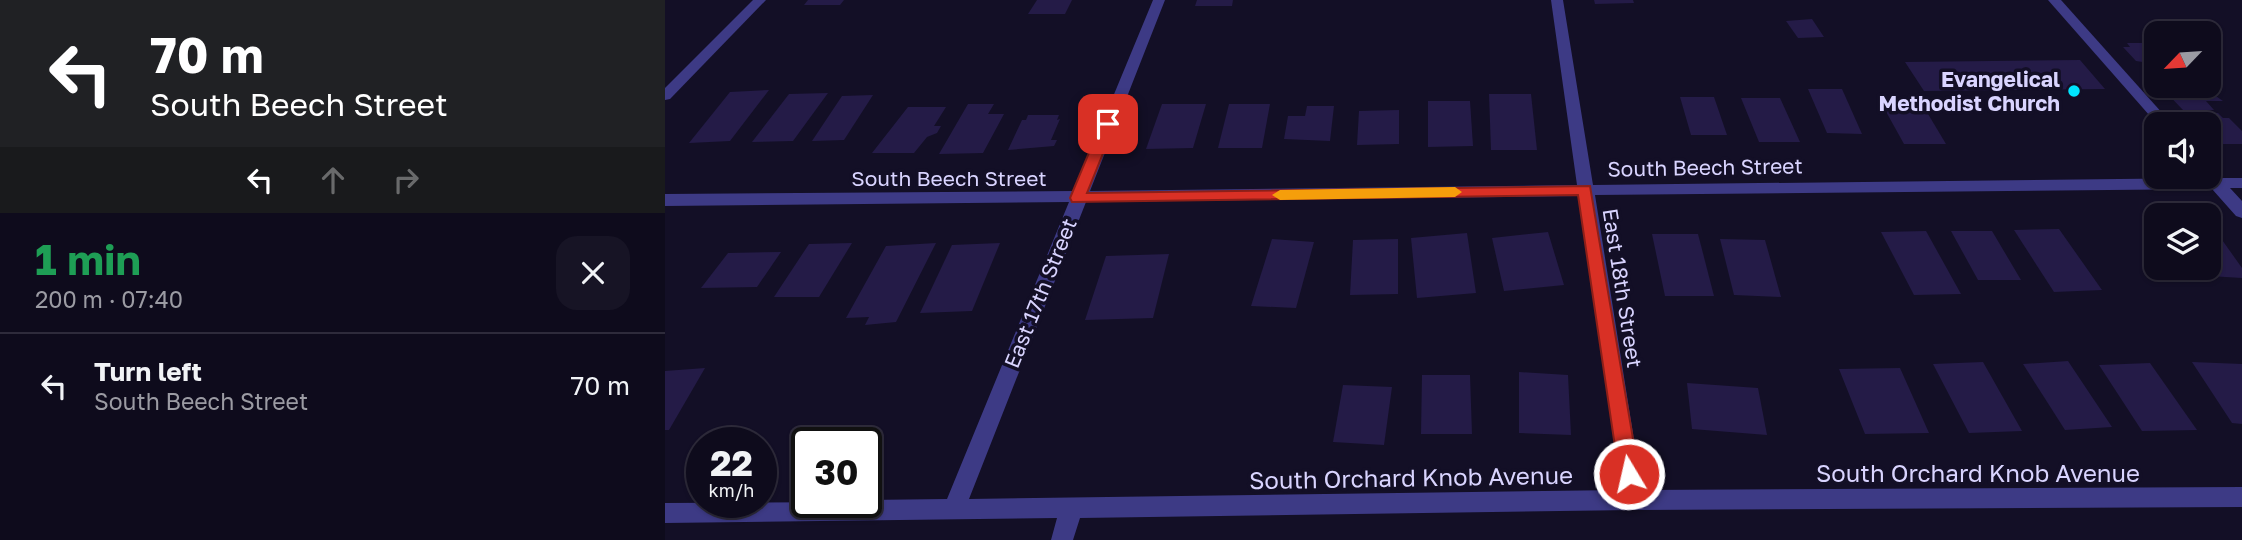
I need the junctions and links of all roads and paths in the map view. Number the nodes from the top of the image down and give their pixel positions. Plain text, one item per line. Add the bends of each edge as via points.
1 (760, 0) edge
2 (1159, 0) edge
3 (1557, 0) edge
4 (2054, 0) edge
5 (665, 96) edge
6 (2154, 112) edge
7 (2144, 179) edge
8 (2221, 179) edge
9 (2242, 183) edge
10 (2221, 187) edge
11 (1585, 190) junction
12 (1077, 198) junction
13 (665, 200) edge
14 (2242, 212) edge
15 (2242, 497) edge
16 (1633, 500) junction
17 (954, 509) junction
18 (1071, 509) junction
19 (665, 513) edge
20 (1062, 540) edge

1 - 5 street
2 - 12 street, East 17th Street
3 - 11 street, East 18th Street
4 - 6 street
7 - 11 street, South Beech Street
8 - 9 street, South Beech Street
10 - 14 street
11 - 12 street, South Beech Street
11 - 16 street, East 18th Street
12 - 13 street, South Beech Street
12 - 17 street, East 17th Street
15 - 16 street, South Orchard Knob Avenue
16 - 18 street, South Orchard Knob Avenue
17 - 18 street, South Orchard Knob Avenue
17 - 19 street, South Orchard Knob Avenue
18 - 20 street

